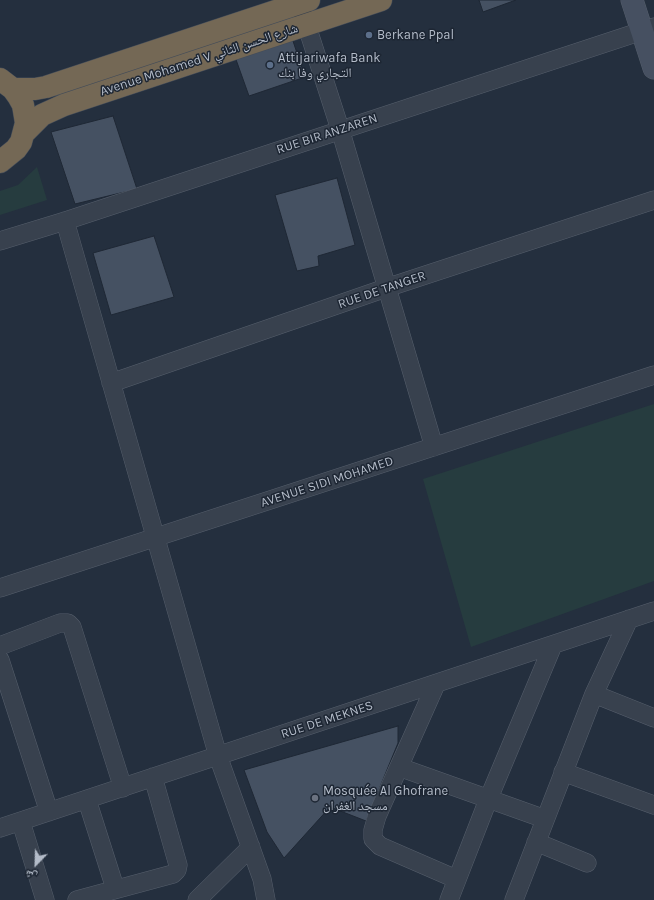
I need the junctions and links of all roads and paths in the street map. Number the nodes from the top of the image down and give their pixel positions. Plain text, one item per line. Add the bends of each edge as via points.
1 (381, 0) edge
2 (632, 0) edge
3 (302, 1) edge
4 (306, 25) junction
5 (648, 29) edge
6 (654, 68) edge
7 (6, 84) edge
8 (340, 129) junction
9 (24, 133) junction
10 (0, 162) edge
11 (654, 200) edge
12 (64, 221) junction
13 (0, 241) edge
14 (386, 288) junction
15 (654, 375) edge
16 (111, 383) junction
17 (434, 447) junction
18 (156, 538) junction
19 (0, 588) edge
20 (654, 611) edge
21 (629, 619) junction
22 (553, 644) junction
23 (0, 646) edge
24 (0, 660) edge
25 (436, 684) junction
26 (594, 694) junction
27 (654, 718) edge
28 (218, 756) junction
29 (399, 767) junction
30 (563, 772) junction
31 (153, 778) junction
32 (123, 788) junction
33 (87, 800) junction
34 (488, 800) junction
35 (654, 805) edge
36 (49, 812) junction
37 (545, 819) junction
38 (21, 822) junction
39 (0, 828) edge
40 (536, 842) junction
41 (251, 847) junction
42 (587, 863) dead end
43 (456, 879) junction
44 (115, 888) junction
45 (270, 899) edge
46 (45, 900) edge
47 (77, 900) edge
48 (197, 900) edge
49 (448, 900) edge
50 (514, 900) edge

1 - 4 highway, Avenue Mohamed V شارع الحسن الثاني
2 - 5 street
3 - 4 street
3 - 7 highway, Avenue Mohamed V شارع الحسن الثاني via 46,87 35,89
4 - 8 street
4 - 9 highway, Avenue Mohamed V شارع الحسن الثاني via 53,109 32,123
5 - 6 street
5 - 8 street, RUE BIR ANZAREN
7 - 9 highway via 21,100 25,114
8 - 12 street, RUE BIR ANZAREN
8 - 14 street
9 - 10 highway via 16,149
11 - 14 street, RUE DE TANGER
12 - 13 street, RUE BIR ANZAREN
12 - 16 street
14 - 16 street, RUE DE TANGER
14 - 17 street
15 - 17 street, AVENUE SIDI MOHAMED
16 - 18 street
17 - 18 street, AVENUE SIDI MOHAMED
18 - 19 street, AVENUE SIDI MOHAMED
18 - 28 street
20 - 21 street, RUE DE MEKNES
21 - 22 street, RUE DE MEKNES
21 - 26 street
22 - 25 street, RUE DE MEKNES
22 - 34 street
23 - 32 street via 60,623 68,623 72,627
24 - 36 street
25 - 28 street, RUE DE MEKNES
25 - 29 street
26 - 27 street
26 - 30 street
28 - 31 street, RUE DE MEKNES
28 - 41 street
29 - 34 street
29 - 43 street via 377,816 373,839 380,846
30 - 35 street
30 - 37 street
31 - 32 street, RUE DE MEKNES
31 - 44 street via 178,865 177,870 173,874
32 - 33 street, RUE DE MEKNES
33 - 36 street, RUE DE MEKNES
33 - 44 street
34 - 37 street
34 - 43 street
36 - 38 street, RUE DE MEKNES
37 - 40 street
38 - 39 street, RUE DE MEKNES
38 - 46 street
40 - 42 street
40 - 50 street
41 - 45 street
41 - 48 street
43 - 49 street
44 - 47 street

